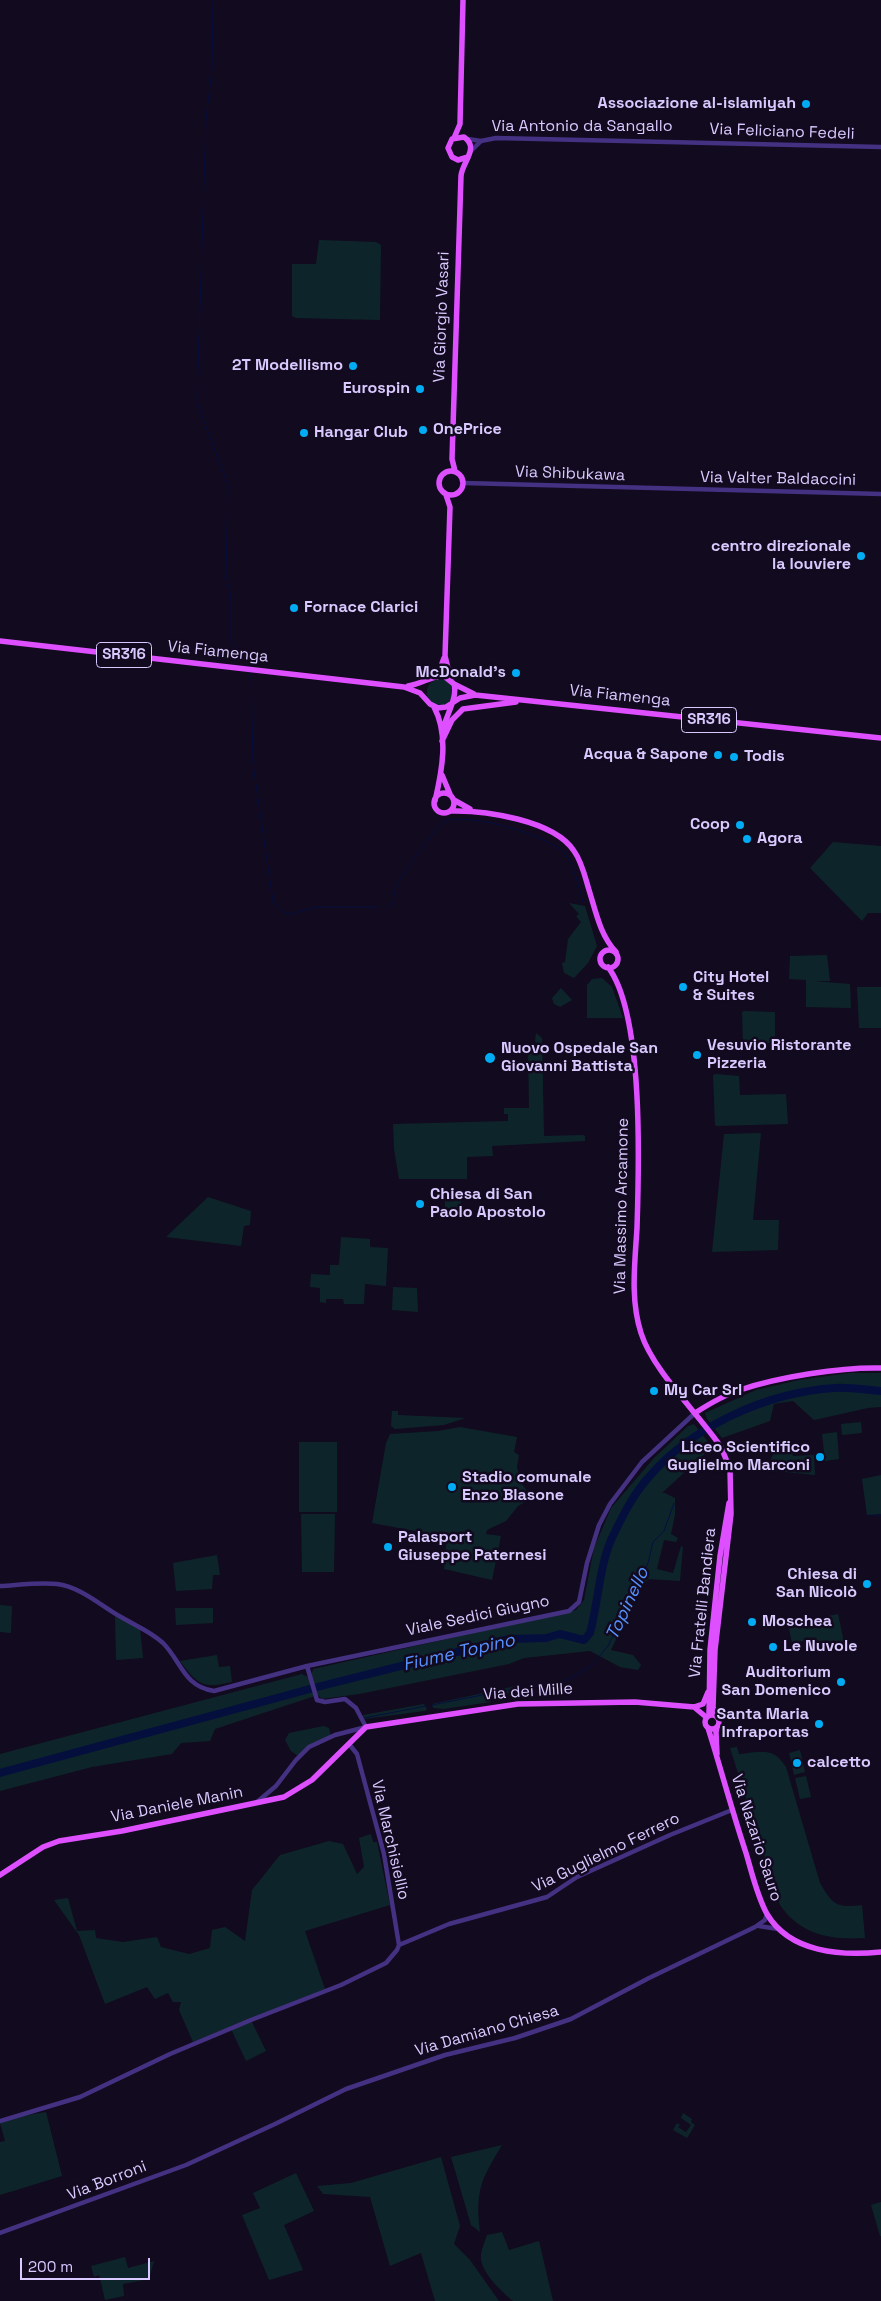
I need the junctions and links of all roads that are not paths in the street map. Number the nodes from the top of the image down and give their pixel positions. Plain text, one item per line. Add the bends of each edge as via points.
1 (464, 0) edge
2 (460, 124) junction
3 (454, 138) junction
4 (466, 138) junction
5 (481, 141) junction
6 (682, 142) joint
7 (881, 147) edge
8 (472, 150) junction
9 (452, 157) junction
10 (468, 157) junction
11 (461, 176) junction
12 (452, 458) junction
13 (455, 471) junction
14 (447, 472) junction
15 (464, 483) junction
16 (675, 489) joint
17 (881, 494) edge
18 (446, 495) junction
19 (454, 495) junction
20 (450, 506) junction
21 (0, 641) edge
22 (444, 656) junction
23 (434, 677) junction
24 (427, 682) junction
25 (453, 683) junction
26 (404, 687) junction
27 (475, 695) junction
28 (426, 701) junction
29 (538, 701) junction
30 (452, 702) junction
31 (434, 707) junction
32 (442, 731) junction
33 (881, 738) edge
34 (442, 741) junction
35 (441, 773) junction
36 (452, 798) junction
37 (435, 800) junction
38 (450, 810) junction
39 (472, 810) junction
40 (602, 934) junction
41 (616, 952) junction
42 (602, 953) junction
43 (617, 962) junction
44 (608, 968) junction
45 (617, 984) junction
46 (881, 1368) edge
47 (695, 1413) junction
48 (731, 1495) junction
49 (0, 1586) edge
50 (307, 1666) junction
51 (708, 1692) junction
52 (694, 1707) junction
53 (710, 1715) junction
54 (366, 1727) junction
55 (718, 1727) junction
56 (708, 1728) junction
57 (350, 1744) junction
58 (718, 1763) junction
59 (254, 1804) junction
60 (732, 1810) junction
61 (0, 1875) edge
62 (766, 1914) junction
63 (755, 1927) junction
64 (782, 1930) junction
65 (399, 1945) junction
66 (881, 1952) edge
67 (0, 2121) edge
68 (222, 2148) joint
69 (0, 2233) edge

1 - 2 main road, Via Antonio da Sangallo
2 - 3 main road, Via Antonio da Sangallo
2 - 4 main road, Via Antonio da Sangallo
3 - 4 main road, Via Antonio da Sangallo
3 - 9 main road, Via Antonio da Sangallo via 448,148
4 - 5 street, Via Antonio da Sangallo
4 - 8 main road, Via Antonio da Sangallo
5 - 6 street, Via Antonio da Sangallo via 505,138
5 - 8 street, Via Antonio da Sangallo
6 - 7 street, Via Feliciano Fedeli
8 - 10 main road, Via Antonio da Sangallo
9 - 10 main road via 462,160
9 - 11 main road, Via Giorgio Vasari
10 - 11 main road, Via Giorgio Vasari
11 - 12 main road, Via Giorgio Vasari
12 - 13 main road, Via Giorgio Vasari
12 - 14 main road, Via Giorgio Vasari
13 - 14 main road
13 - 15 main road
14 - 18 main road via 439,485
15 - 16 street, Via Shibukawa
15 - 19 main road via 461,491
16 - 17 street, Via Valter Baldaccini
18 - 19 main road
18 - 20 main road
19 - 20 main road
20 - 22 main road
21 - 26 main road, Via Fiamenga / SR316
22 - 23 main road
22 - 25 main road
23 - 24 main road, Via Fiamenga / SR316
23 - 25 main road, Via Fiamenga / SR316 via 444,676
24 - 26 main road, Via Fiamenga / SR316
24 - 28 main road via 424,691
25 - 27 main road, Via Fiamenga / SR316
25 - 30 main road via 456,693
26 - 28 main road, Via Fiamenga / SR316 via 420,693
27 - 29 main road, Via Fiamenga / SR316
27 - 30 main road, Via Fiamenga / SR316
28 - 31 main road, Via Fiamenga / SR316
29 - 33 main road, Via Fiamenga / SR316
29 - 34 main road via 463,709 452,720
30 - 31 main road, Via Fiamenga / SR316 via 446,707
30 - 32 main road
31 - 32 main road
32 - 34 main road
34 - 35 main road
35 - 36 main road
35 - 37 main road
36 - 37 main road via 440,794
36 - 38 main road via 454,806
36 - 39 main road, Via Massimo Arcamone
37 - 38 main road via 439,811
38 - 39 main road, Via Massimo Arcamone
39 - 40 main road, Via Massimo Arcamone via 543,828 566,842 581,865
40 - 41 main road, Via Massimo Arcamone
40 - 42 main road, Via Massimo Arcamone
41 - 42 main road
41 - 43 main road, Via Massimo Arcamone
42 - 44 main road, Via Massimo Arcamone via 601,961
43 - 44 main road
43 - 45 main road, Via Massimo Arcamone
44 - 45 main road, Via Massimo Arcamone
45 - 47 main road, Via Massimo Arcamone via 633,1036 638,1179 636,1311 641,1333 652,1357
46 - 47 main road, Viale Sedici Giugno via 831,1371 762,1384 739,1390
47 - 48 main road, Via Fratelli Bandiera via 726,1456
47 - 50 street, Viale Sedici Giugno via 642,1462 610,1504 598,1525 582,1595 575,1608
48 - 51 main road, Via Fratelli Bandiera via 719,1564
48 - 53 main road, Via Fratelli Bandiera via 715,1650 714,1707
49 - 50 street, Viale Sedici Giugno via 58,1584 85,1594 147,1630 164,1644 188,1677 202,1689 214,1691
50 - 54 street via 317,1700 344,1699 356,1708
51 - 52 main road via 703,1704
51 - 53 main road, Via Fratelli Bandiera
52 - 53 main road
52 - 54 main road, Via dei Mille via 635,1702 518,1704
53 - 55 main road via 719,1720
53 - 56 main road via 705,1723
54 - 57 main road, Via Daniele Manin
54 - 59 street via 316,1743 299,1756 276,1786
55 - 56 main road
55 - 58 main road, Via Nazario Sauro
56 - 58 main road, Via Nazario Sauro
57 - 59 main road, Via Daniele Manin via 298,1790
57 - 65 street, Via Marchisiellio via 357,1754 384,1854
58 - 60 main road, Via Nazario Sauro
59 - 61 main road, Via Daniele Manin via 58,1842 43,1847
60 - 62 main road, Via Nazario Sauro
60 - 65 street, Via Guglielmo Ferrero via 570,1881 547,1897 449,1924
62 - 63 street, Via Damiano Chiesa via 765,1920
62 - 64 main road, Via Nazario Sauro
63 - 64 street
63 - 68 street, Via Damiano Chiesa via 649,1978 582,2015 514,2038 445,2055 346,2089
64 - 66 main road, Via Nazario Sauro via 804,1945 820,1950 856,1954
65 - 67 street via 386,1964 341,1986 251,2020 80,2096
68 - 69 street, Via Borroni via 186,2165

